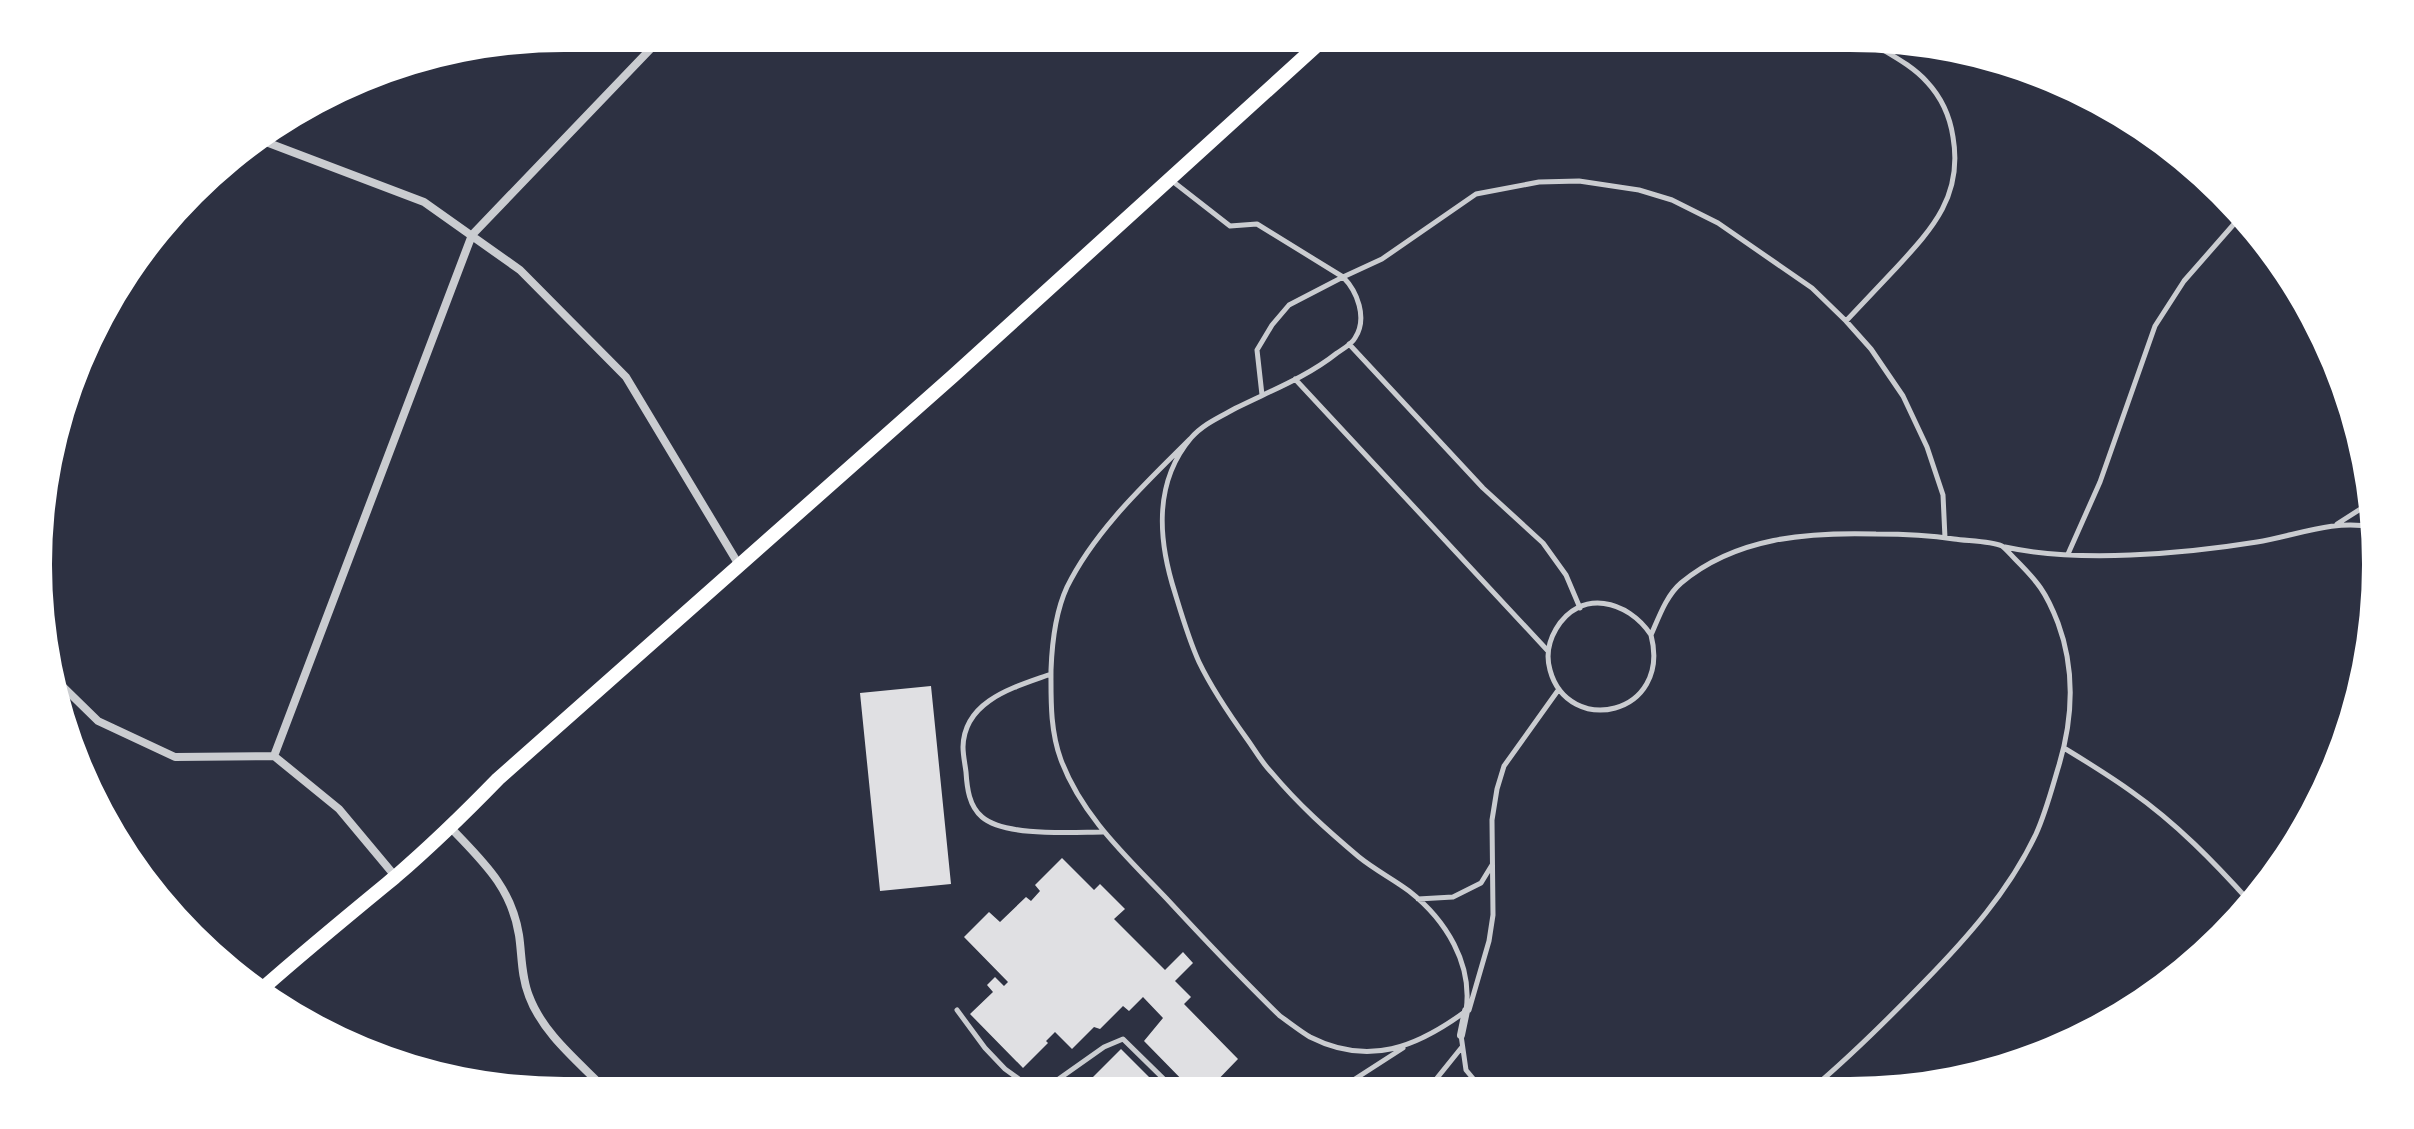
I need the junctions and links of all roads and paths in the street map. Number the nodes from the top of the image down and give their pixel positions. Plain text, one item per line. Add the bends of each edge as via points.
1 (648, 52) edge
2 (1310, 52) edge
3 (1890, 54) edge
4 (272, 144) edge
5 (1170, 180) junction
6 (2233, 225) edge
7 (472, 235) junction
8 (1343, 277) junction
9 (1846, 321) junction
10 (1349, 344) junction
11 (1295, 379) junction
12 (1262, 395) junction
13 (1190, 439) junction
14 (2359, 510) edge
15 (2336, 525) junction
16 (2361, 526) edge
17 (1945, 538) junction
18 (2003, 547) junction
19 (2068, 554) junction
20 (739, 565) junction
21 (1580, 608) junction
22 (1651, 635) junction
23 (1549, 651) junction
24 (1051, 674) junction
25 (1559, 689) junction
26 (68, 692) edge
27 (2064, 748) junction
28 (274, 756) junction
29 (450, 827) junction
30 (1103, 832) junction
31 (1492, 864) junction
32 (395, 876) junction
33 (2242, 893) edge
34 (1418, 899) junction
35 (269, 983) edge
36 (957, 1010) dead end
37 (1466, 1011) junction
38 (1461, 1035) junction
39 (1407, 1045) junction
40 (1463, 1046) junction
41 (593, 1077) edge
42 (1016, 1077) edge
43 (1062, 1077) edge
44 (1162, 1077) edge
45 (1358, 1077) edge
46 (1438, 1077) edge
47 (1472, 1077) edge
48 (1826, 1077) edge

1 - 7 street
2 - 5 main road
3 - 9 lane via 1929,83 1942,103 1951,124 1955,171 1942,213 1929,232
4 - 7 street via 424,202
5 - 8 lane via 1230,226 1257,224
5 - 20 main road
6 - 19 lane via 2184,281 2155,326 2100,482
7 - 20 street via 520,270 626,377
7 - 28 street
8 - 9 lane via 1382,259 1476,194 1539,182 1600,183 1639,190 1703,214 1812,288
8 - 10 lane via 1357,296 1359,311 1359,327
8 - 12 lane via 1289,305 1272,325 1257,350
9 - 17 lane via 1888,372 1916,421 1943,495
10 - 11 lane
10 - 21 lane via 1549,551
11 - 12 lane
11 - 23 lane
12 - 13 lane via 1208,423
13 - 24 lane via 1119,514 1067,588 1052,642
13 - 34 lane via 1167,479 1163,542 1167,570 1199,662 1269,770 1314,820
14 - 15 lane
15 - 16 lane
15 - 19 lane via 2202,550
17 - 18 lane
17 - 22 lane via 1829,533 1763,542 1682,582
18 - 19 lane
18 - 27 lane via 2046,593 2061,632 2071,688
20 - 29 main road
21 - 22 lane via 1613,604 1642,621
21 - 23 lane via 1558,625
22 - 25 lane via 1654,669 1636,698 1621,707 1587,708
23 - 25 lane
24 - 30 lane via 1053,727 1061,759
24 - 30 lane via 1007,690 969,720 963,746 968,795 982,817 1006,828
25 - 31 lane via 1504,766 1492,820
26 - 28 street via 98,721 175,757
27 - 33 lane via 2169,821
27 - 48 lane via 2036,834 1985,914 1862,1046
28 - 32 street via 339,809
29 - 32 main road
29 - 41 street via 504,889 515,916 529,996 542,1021
30 - 39 lane via 1280,1016 1336,1048 1358,1052
31 - 34 lane via 1481,883 1453,897
31 - 38 lane via 1489,941
32 - 35 main road
34 - 37 lane via 1458,953 1469,992
36 - 42 lane via 985,1048
37 - 38 street
37 - 39 lane via 1433,1035
38 - 40 lane
39 - 45 lane
40 - 46 lane
40 - 47 lane
43 - 44 lane via 1123,1039

